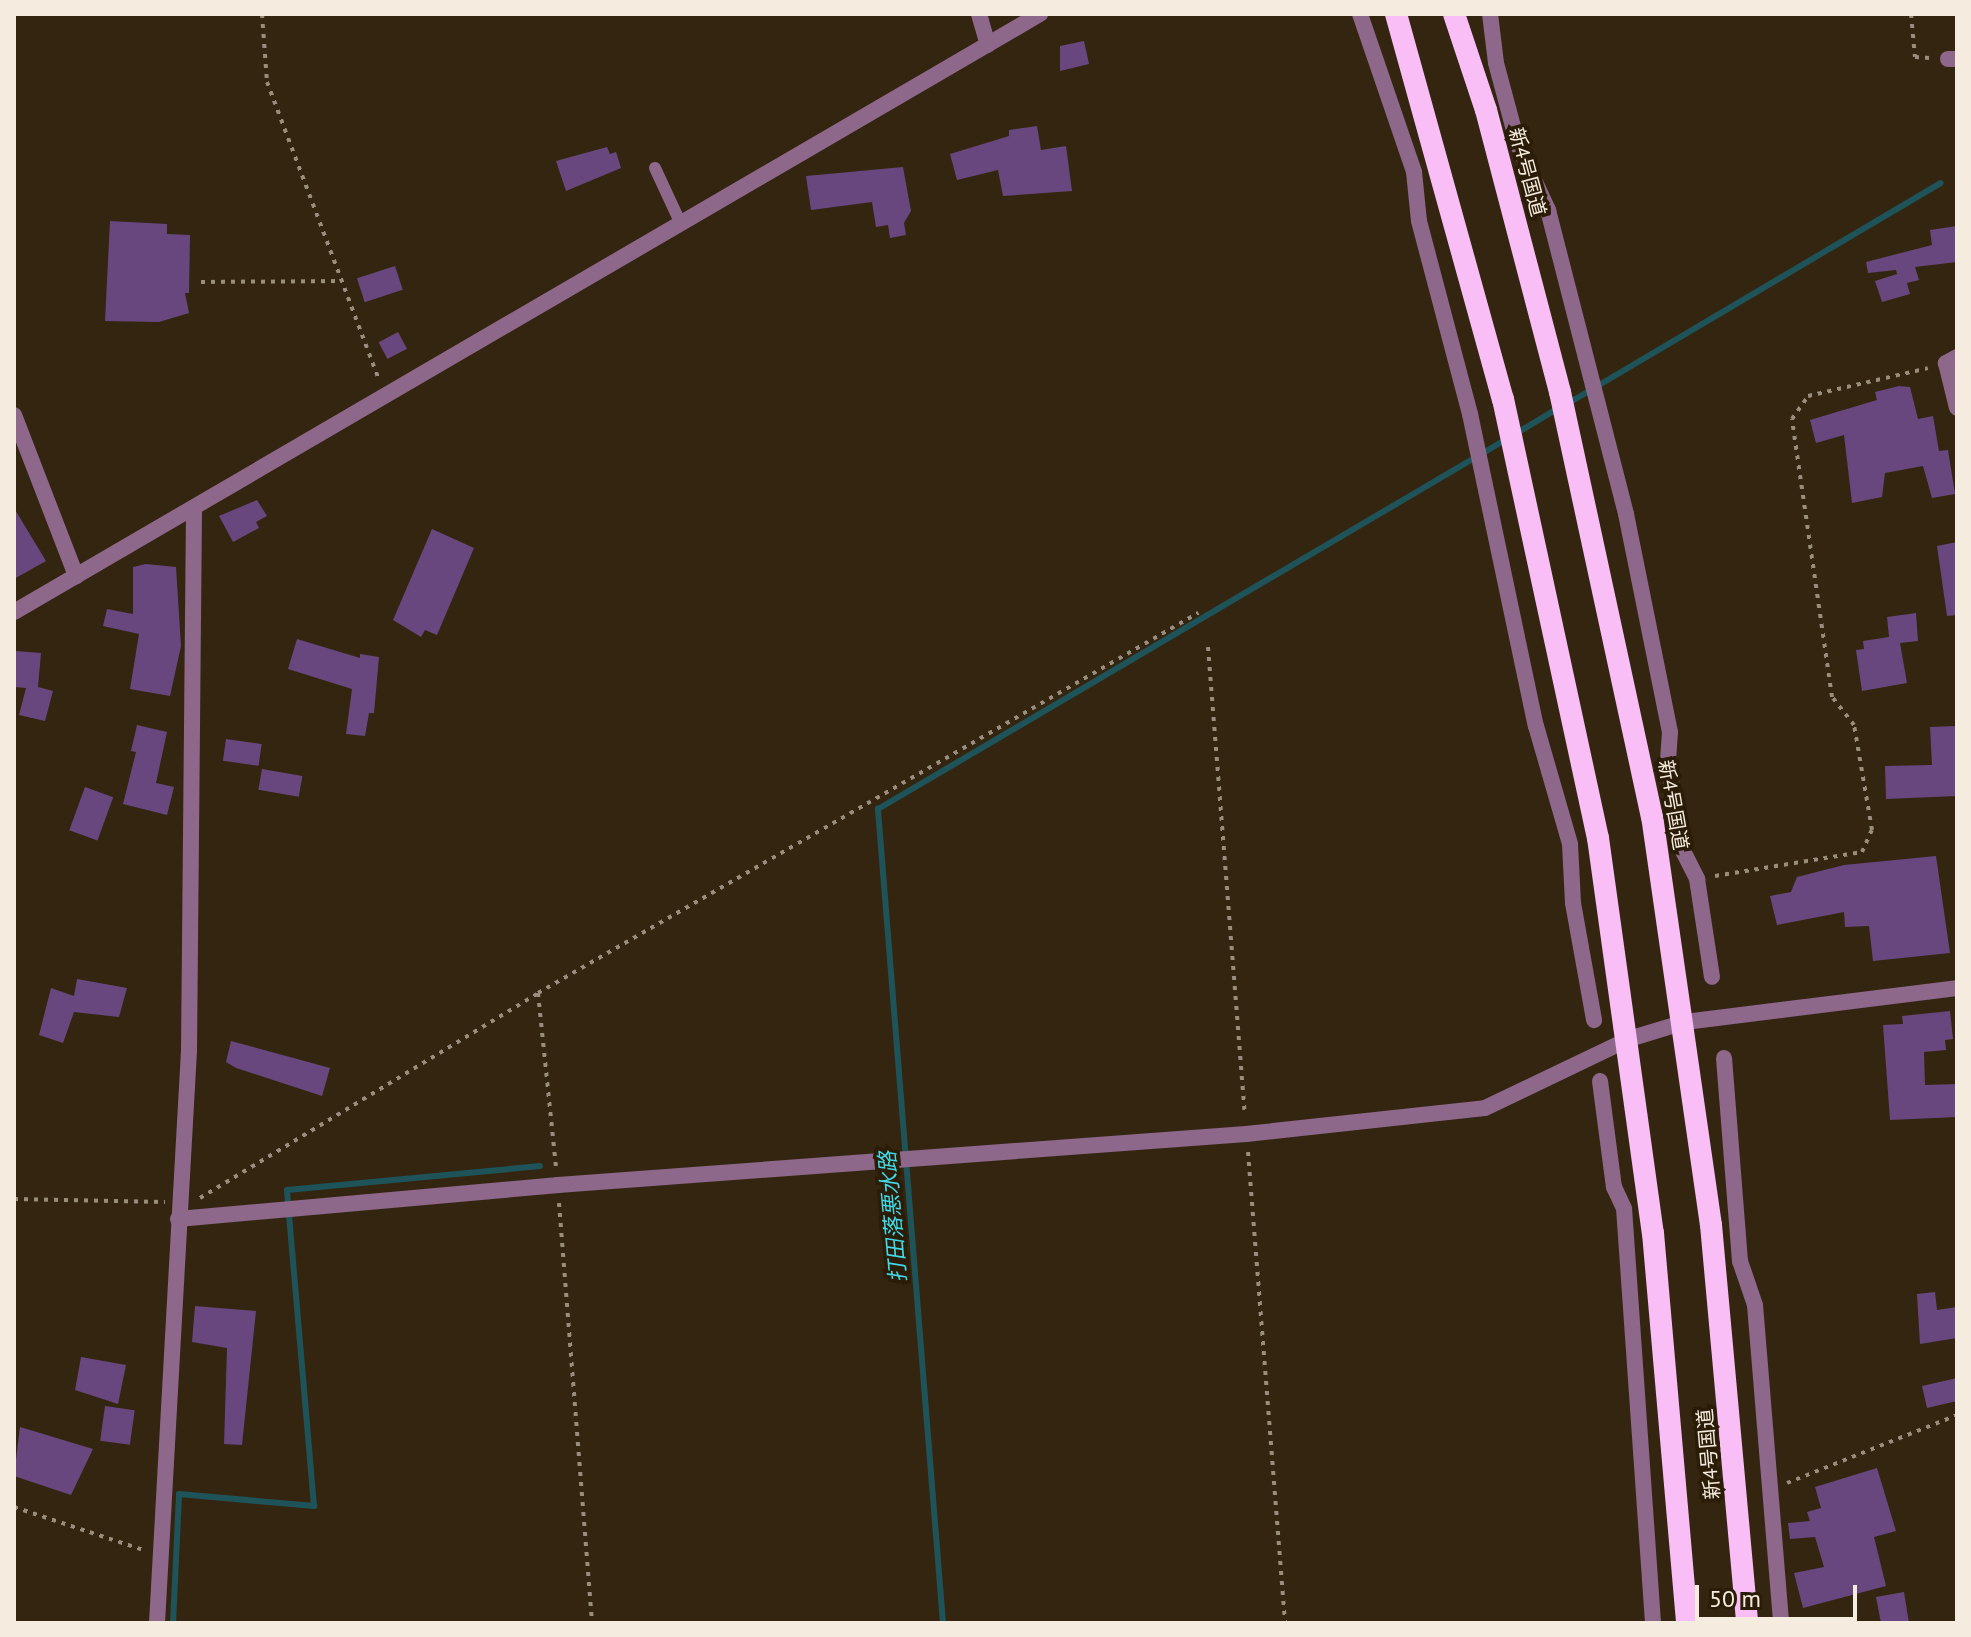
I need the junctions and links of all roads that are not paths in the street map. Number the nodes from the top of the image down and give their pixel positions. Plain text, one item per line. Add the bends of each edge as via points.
1 (979, 14) edge
2 (1040, 14) edge
3 (1360, 14) edge
4 (1396, 14) edge
5 (1454, 14) edge
6 (1490, 14) edge
7 (988, 45) junction
8 (1496, 107) junction
9 (1434, 136) junction
10 (1404, 143) junction
11 (655, 168) dead end
12 (681, 224) junction
13 (1952, 360) edge
14 (1957, 408) edge
15 (14, 415) edge
16 (194, 508) junction
17 (76, 576) junction
18 (14, 612) edge
19 (1676, 811) junction
20 (1652, 816) junction
21 (1598, 838) junction
22 (1570, 844) junction
23 (1712, 977) dead end
24 (1957, 988) edge
25 (1594, 1020) dead end
26 (1685, 1022) junction
27 (1629, 1039) junction
28 (1724, 1058) dead end
29 (1600, 1081) dead end
30 (178, 1210) junction
31 (1736, 1221) junction
32 (1711, 1225) junction
33 (1653, 1233) junction
34 (1626, 1237) junction
35 (157, 1623) edge
36 (1653, 1623) edge
37 (1687, 1623) edge
38 (1747, 1623) edge
39 (1781, 1623) edge

1 - 7 street
2 - 7 street
3 - 10 street
4 - 9 highway, 新4号国道
5 - 8 highway, 新4号国道
6 - 8 street
7 - 12 street
8 - 19 street via 1548,210 1626,514 1670,732
8 - 20 highway, 新4号国道
9 - 10 street
9 - 21 highway, 新4号国道 via 1536,535
10 - 22 street via 1470,414 1536,726
11 - 12 lane
12 - 16 street
13 - 14 street
15 - 17 street
16 - 17 street
16 - 30 street via 189,1051
17 - 18 street
19 - 20 street
19 - 23 street via 1682,849 1697,879
20 - 26 highway, 新4号国道
21 - 22 street
21 - 27 highway, 新4号国道
22 - 25 street via 1573,903
24 - 26 street
26 - 27 street
26 - 32 highway, 新4号国道
27 - 30 street via 1485,1108 1246,1134
27 - 33 highway, 新4号国道
28 - 31 street via 1736,1159
29 - 34 street
30 - 35 street
31 - 32 street
31 - 39 street via 1740,1261 1755,1305
32 - 38 highway, 新4号国道
33 - 34 street
33 - 37 highway, 新4号国道
34 - 36 street

